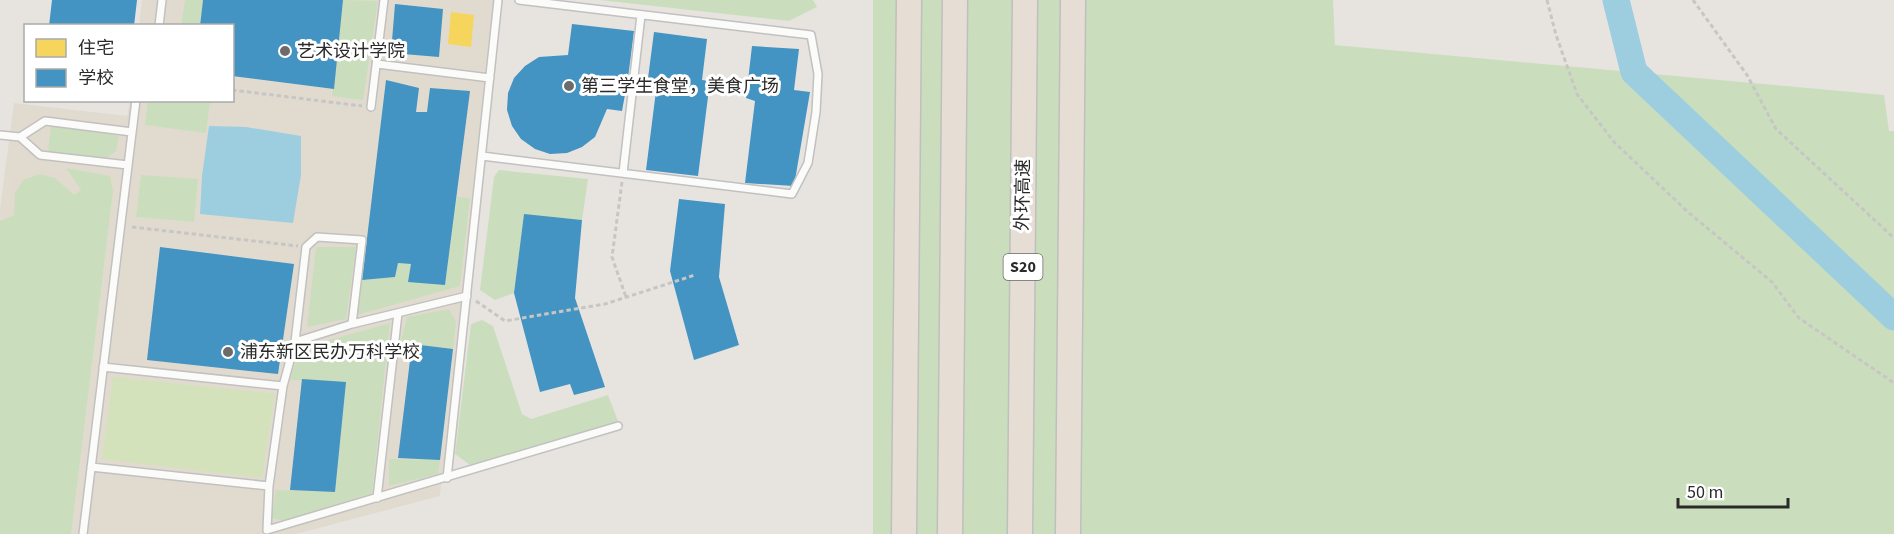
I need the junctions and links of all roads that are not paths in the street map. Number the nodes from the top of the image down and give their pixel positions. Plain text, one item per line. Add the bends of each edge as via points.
1 (162, 0) edge
2 (384, 0) edge
3 (498, 0) edge
4 (519, 0) edge
5 (909, 0) edge
6 (955, 0) edge
7 (1025, 0) edge
8 (1073, 0) edge
9 (642, 15) junction
10 (159, 24) edge
11 (376, 64) junction
12 (490, 78) junction
13 (136, 102) edge
14 (372, 107) road end
15 (132, 132) junction
16 (0, 135) edge
17 (20, 137) junction
18 (482, 156) junction
19 (128, 165) junction
20 (623, 173) junction
21 (467, 296) junction
22 (398, 313) junction
23 (352, 324) junction
24 (295, 342) junction
25 (104, 367) junction
26 (283, 386) junction
27 (618, 426) dead end
28 (91, 467) junction
29 (447, 478) junction
30 (269, 486) junction
31 (377, 498) junction
32 (83, 534) edge
33 (904, 534) edge
34 (950, 534) edge
35 (1020, 534) edge
36 (1068, 534) edge

1 - 10 lane
2 - 11 lane
3 - 12 lane
4 - 9 lane
5 - 33 highway
6 - 34 highway
7 - 35 highway, 外环高速 / S20
8 - 36 highway
9 - 20 lane
9 - 20 lane via 811,35 818,74 816,111 808,163 792,194
11 - 12 lane
11 - 14 lane
12 - 18 lane
13 - 15 lane
15 - 17 lane via 45,121
15 - 19 lane
16 - 17 lane
17 - 19 lane via 40,154
18 - 20 lane
18 - 21 lane
19 - 25 lane
21 - 22 lane
21 - 29 lane
22 - 23 lane
22 - 31 lane
23 - 24 lane
23 - 24 lane via 362,240 317,237 306,247
24 - 26 lane
25 - 26 lane
25 - 28 lane
26 - 30 lane
27 - 29 lane
28 - 30 lane
28 - 32 lane
29 - 31 lane
30 - 31 lane via 267,530

